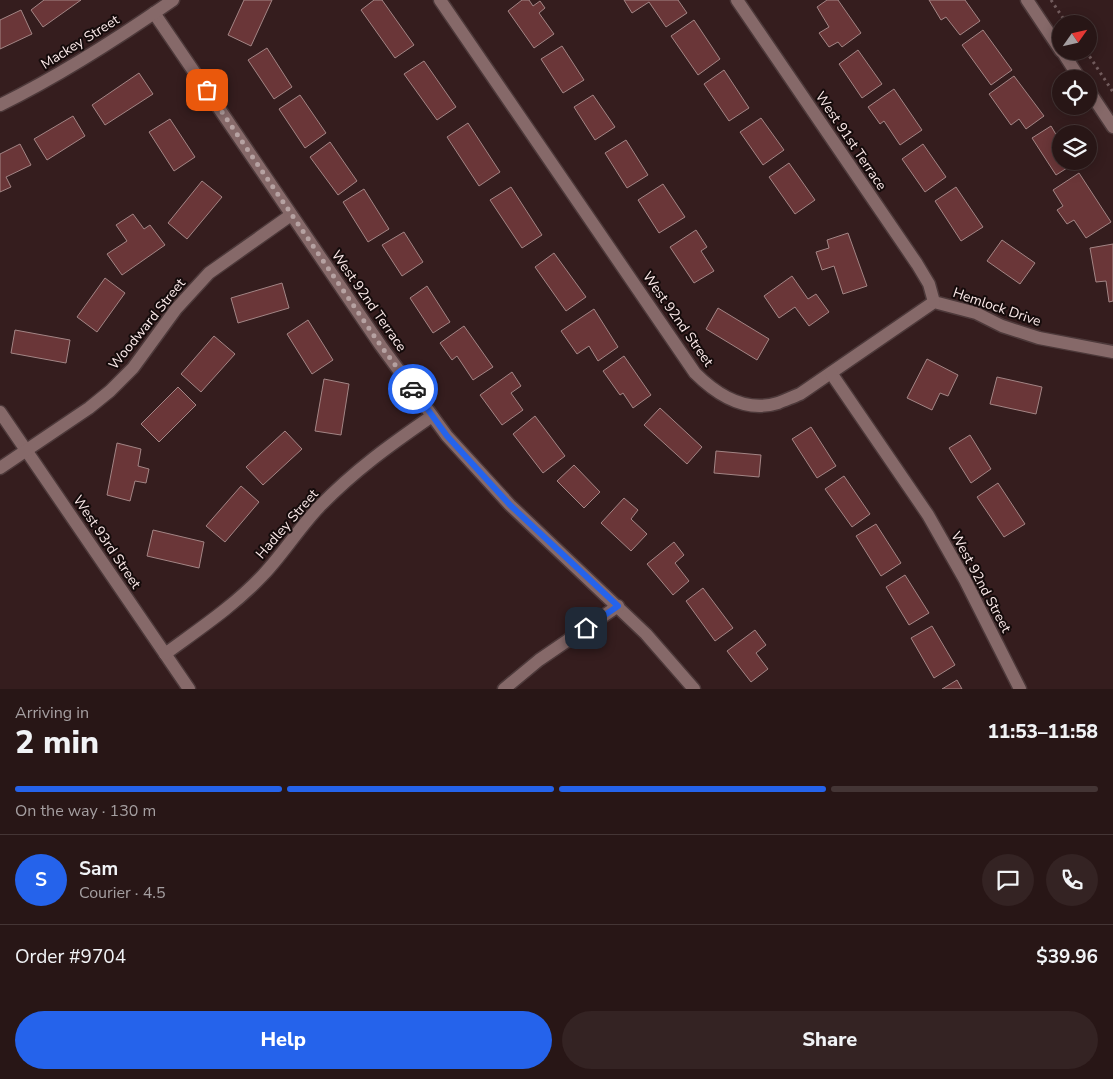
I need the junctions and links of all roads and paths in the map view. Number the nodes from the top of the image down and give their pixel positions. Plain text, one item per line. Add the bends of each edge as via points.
1 (173, 0) edge
2 (440, 0) edge
3 (737, 0) edge
4 (1027, 0) edge
5 (1051, 0) edge
6 (154, 13) junction
7 (1061, 15) edge
8 (1052, 38) edge
9 (1092, 60) edge
10 (1113, 92) edge
11 (1097, 103) edge
12 (0, 105) edge
13 (1113, 127) edge
14 (291, 215) junction
15 (934, 302) junction
16 (1113, 352) edge
17 (831, 373) junction
18 (0, 412) edge
19 (432, 416) junction
20 (27, 450) junction
21 (0, 468) edge
22 (618, 606) junction
23 (165, 654) junction
24 (189, 689) edge
25 (504, 689) edge
26 (694, 689) edge
27 (1020, 689) edge

1 - 6 street, Mackey Street
2 - 17 street, West 92nd Street via 695,373 710,388 731,401 758,406 800,394
3 - 15 street, West 91st Terrace via 917,264 929,284
4 - 8 street
5 - 7 path
6 - 12 street, Mackey Street via 76,65
6 - 14 street, West 92nd Terrace
9 - 10 path
11 - 13 street
14 - 19 street, West 92nd Terrace
14 - 20 street, Woodward Street via 209,273 176,309 133,368 110,391
15 - 16 street, Hemlock Drive via 1039,338
15 - 17 street, Hemlock Drive
17 - 27 street, West 92nd Street via 928,514
18 - 20 street, West 93rd Street
19 - 22 street, West 92nd Terrace via 510,505
19 - 23 street, Hadley Street via 352,475 318,509 264,575 230,607
20 - 21 street, Woodward Street
20 - 23 street, West 93rd Street
22 - 25 street via 539,660
22 - 26 street, West 92nd Terrace
23 - 24 street, West 93rd Street

